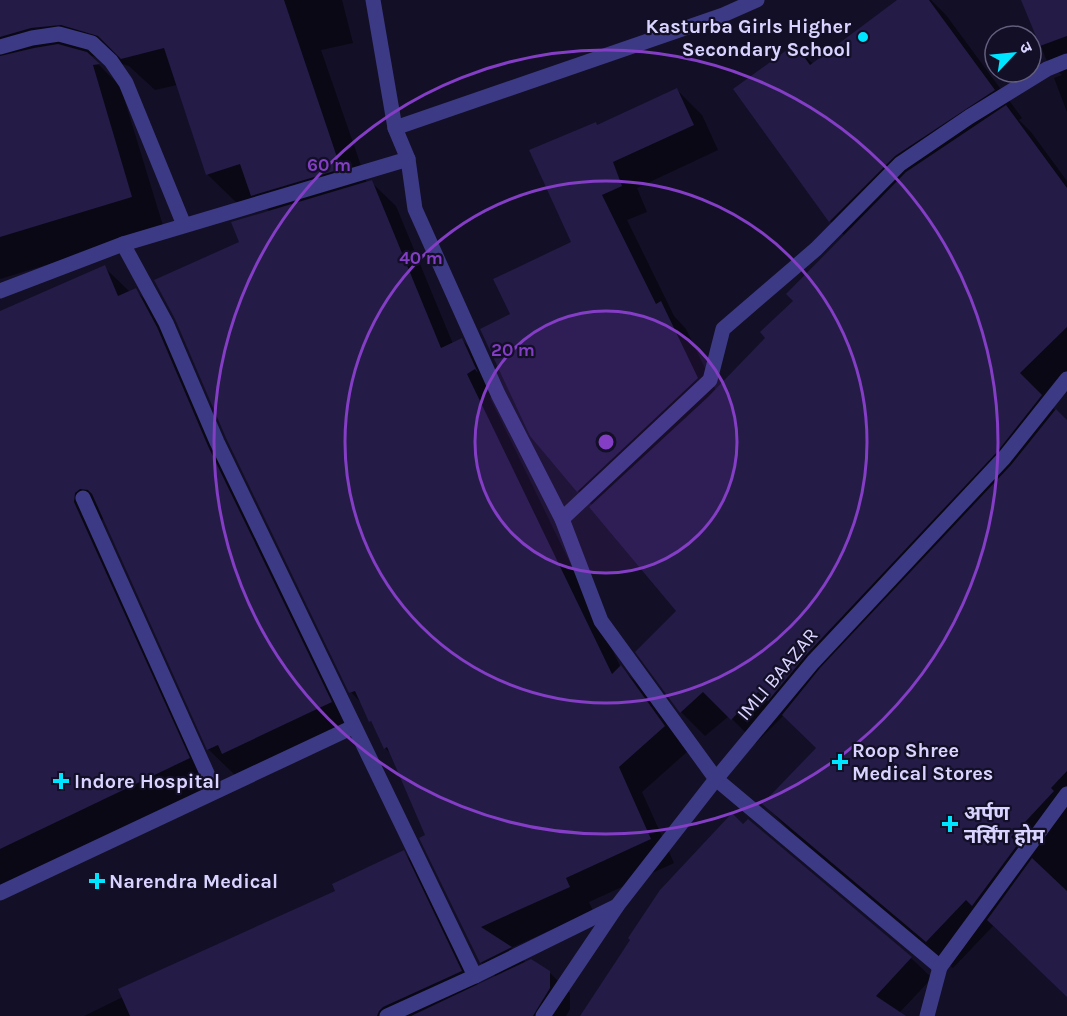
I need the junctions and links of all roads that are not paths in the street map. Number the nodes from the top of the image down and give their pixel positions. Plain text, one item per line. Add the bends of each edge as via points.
1 (373, 0) edge
2 (757, 0) edge
3 (0, 47) edge
4 (1067, 61) edge
5 (395, 128) junction
6 (408, 159) junction
7 (184, 225) junction
8 (123, 244) junction
9 (0, 291) edge
10 (1067, 379) edge
11 (83, 498) dead end
12 (561, 519) junction
13 (353, 727) junction
14 (716, 779) junction
15 (215, 791) junction
16 (1067, 794) edge
17 (0, 893) edge
18 (617, 906) junction
19 (940, 967) junction
20 (475, 976) junction
21 (387, 1016) edge
22 (543, 1016) edge
23 (927, 1016) edge

1 - 5 street
2 - 5 street
3 - 7 street via 59,34 92,44 111,61 126,83
4 - 12 street via 969,117 900,164 816,249 723,329 710,380
5 - 6 street
6 - 7 street
6 - 12 street via 415,209 498,394
7 - 8 street
8 - 9 street
8 - 13 street via 166,323
10 - 14 street, IMLI BAAZAR via 1004,458 813,662
11 - 15 street
12 - 14 street via 601,621
13 - 15 street
13 - 20 street
14 - 18 street, IMLI BAAZAR
14 - 19 street
15 - 17 street
16 - 19 street
18 - 20 street
18 - 22 street, IMLI BAAZAR
19 - 23 street
20 - 21 street

